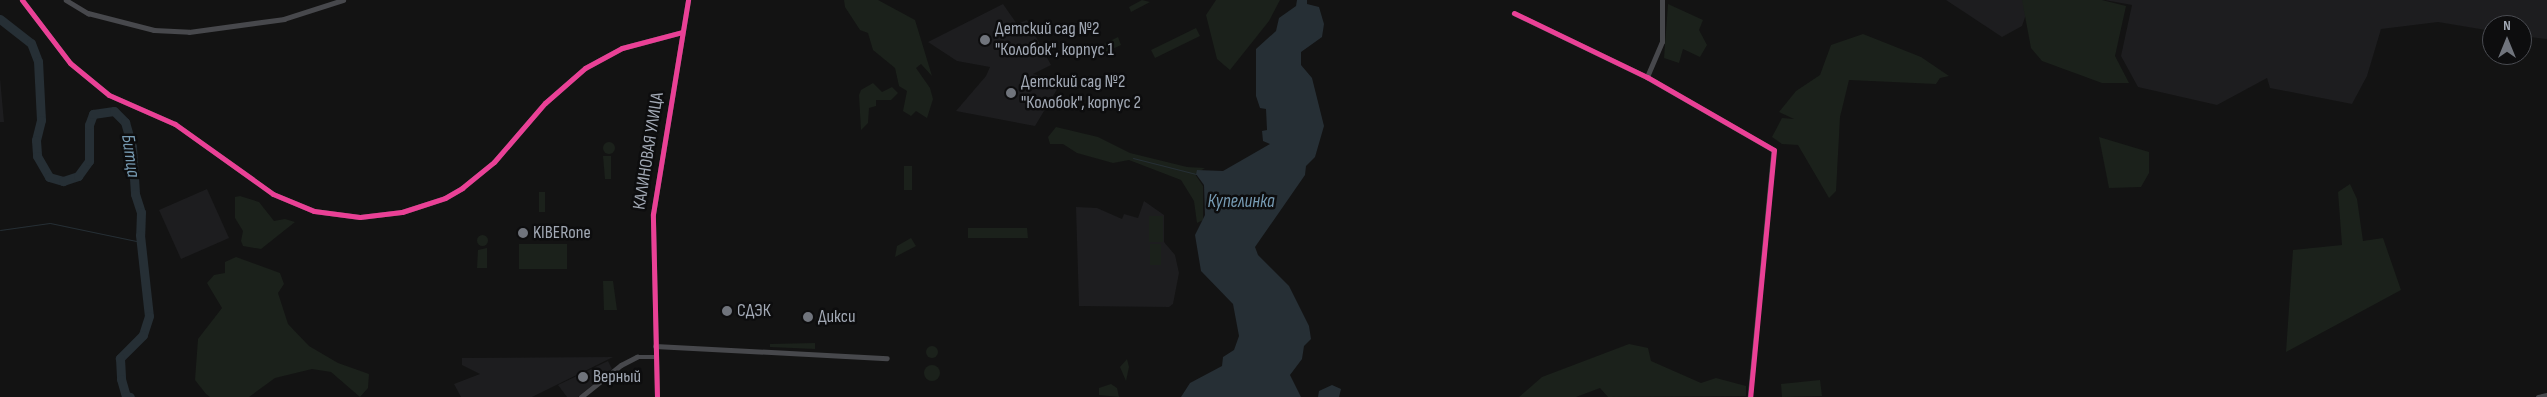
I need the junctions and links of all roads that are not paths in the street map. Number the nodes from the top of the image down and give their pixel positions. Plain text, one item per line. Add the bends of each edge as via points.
1 (22, 0) edge
2 (66, 0) edge
3 (343, 0) edge
4 (688, 0) edge
5 (1662, 0) edge
6 (1514, 13) dead end
7 (682, 32) junction
8 (1647, 77) junction
9 (655, 346) junction
10 (655, 357) junction
11 (887, 358) dead end
12 (2547, 395) edge
13 (581, 397) edge
14 (657, 397) edge
15 (1750, 397) edge
16 (2538, 397) edge

1 - 7 street via 64,56 97,87 137,109 175,124 273,194 314,211 352,216 402,212 444,198 494,162 545,103 585,68 622,48
2 - 3 street via 88,12 154,30 189,32 284,19
4 - 7 street, КАЛИНОВАЯ УЛИЦА
5 - 8 street via 1662,42
6 - 8 street
7 - 9 street, КАЛИНОВАЯ УЛИЦА via 653,208
8 - 15 street via 1774,150
9 - 10 street, КАЛИНОВАЯ УЛИЦА
9 - 11 street
10 - 13 street via 637,357 621,365
10 - 14 street, КАЛИНОВАЯ УЛИЦА
12 - 16 street

